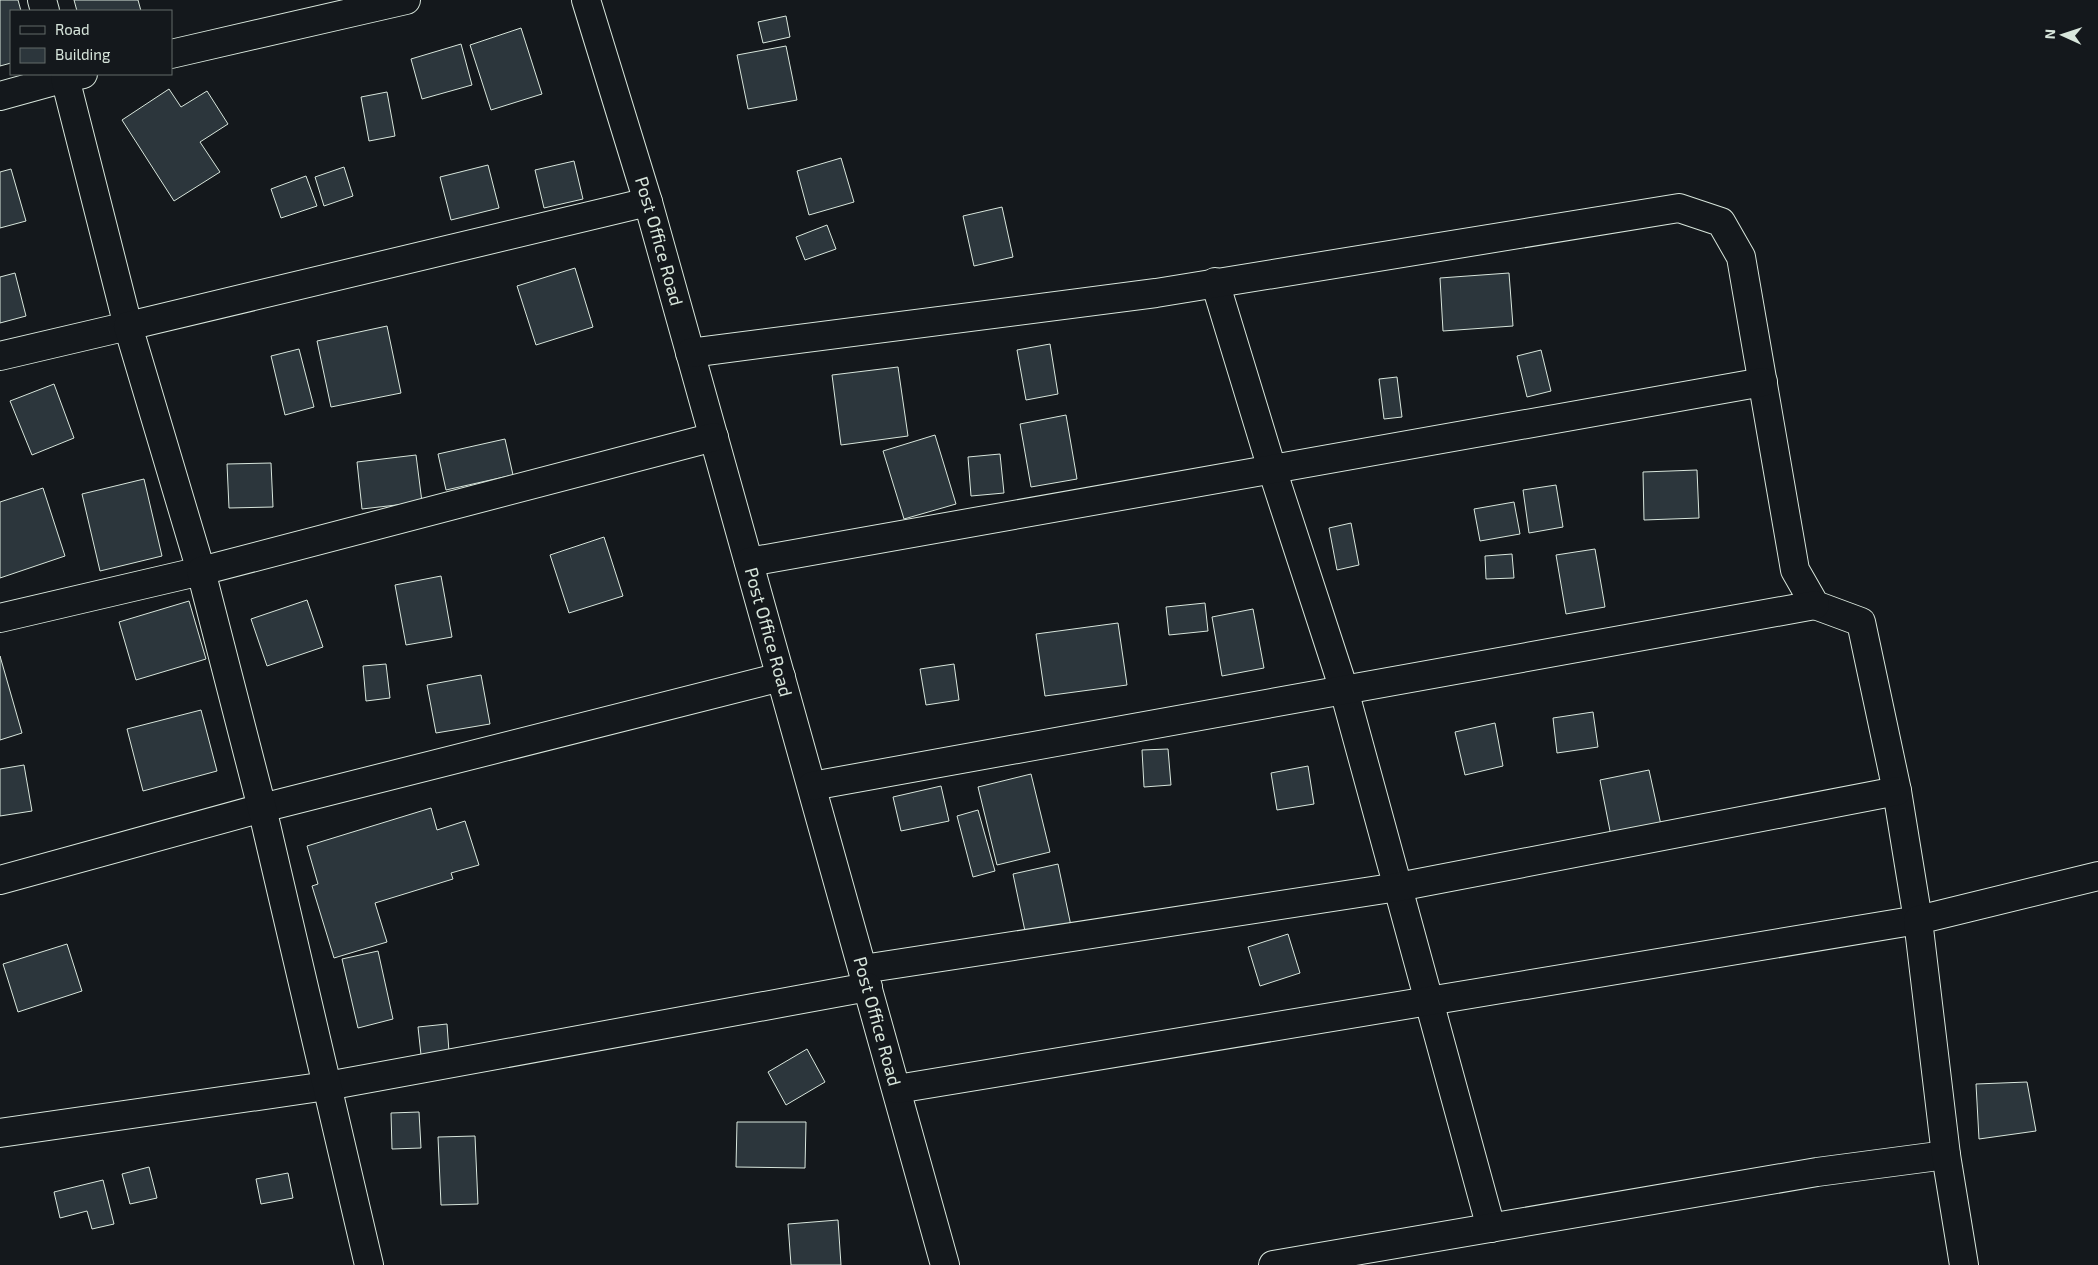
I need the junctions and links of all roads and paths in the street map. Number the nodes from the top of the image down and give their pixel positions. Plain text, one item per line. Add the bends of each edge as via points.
1 (406, 0) edge
2 (586, 0) edge
3 (172, 54) edge
4 (71, 75) edge
5 (0, 96) edge
6 (648, 202) junction
7 (1215, 282) junction
8 (128, 326) junction
9 (690, 353) junction
10 (0, 356) edge
11 (1763, 382) junction
12 (714, 437) junction
13 (1272, 469) junction
14 (749, 562) junction
15 (201, 571) junction
16 (1816, 605) junction
17 (0, 618) edge
18 (781, 677) junction
19 (1344, 690) junction
20 (812, 786) junction
21 (1897, 791) junction
22 (262, 808) junction
23 (2098, 876) edge
24 (0, 880) edge
25 (1398, 887) junction
26 (1918, 920) junction
27 (866, 978) junction
28 (1430, 1001) junction
29 (327, 1086) junction
30 (897, 1089) junction
31 (0, 1133) edge
32 (1946, 1155) junction
33 (1491, 1228) junction
34 (369, 1265) edge
35 (945, 1265) edge
36 (1273, 1265) edge
37 (1964, 1265) edge

1 - 3 street
2 - 6 street, Post Office Road
4 - 5 street
4 - 8 street
6 - 8 street
6 - 9 street, Post Office Road
7 - 9 street via 1146,295
7 - 11 street via 1679,208 1721,222 1741,257
7 - 13 street
8 - 10 street
8 - 15 street
9 - 12 street, Post Office Road
11 - 13 street
11 - 16 street via 1796,570
12 - 14 street, Post Office Road
12 - 15 street
13 - 14 street
13 - 19 street
14 - 18 street, Post Office Road
15 - 17 street
15 - 22 street
16 - 19 street
16 - 21 street via 1861,622
18 - 20 street, Post Office Road
18 - 22 street
19 - 20 street
19 - 25 street
20 - 27 street, Post Office Road
21 - 25 street
21 - 26 street
22 - 24 street
22 - 29 street
23 - 26 street
25 - 27 street
25 - 28 street
26 - 28 street
26 - 32 street
27 - 29 street
27 - 30 street, Post Office Road
28 - 30 street
28 - 33 street
29 - 31 street
29 - 34 street
30 - 35 street, Post Office Road
32 - 33 street via 1817,1172
32 - 37 street
33 - 36 street

